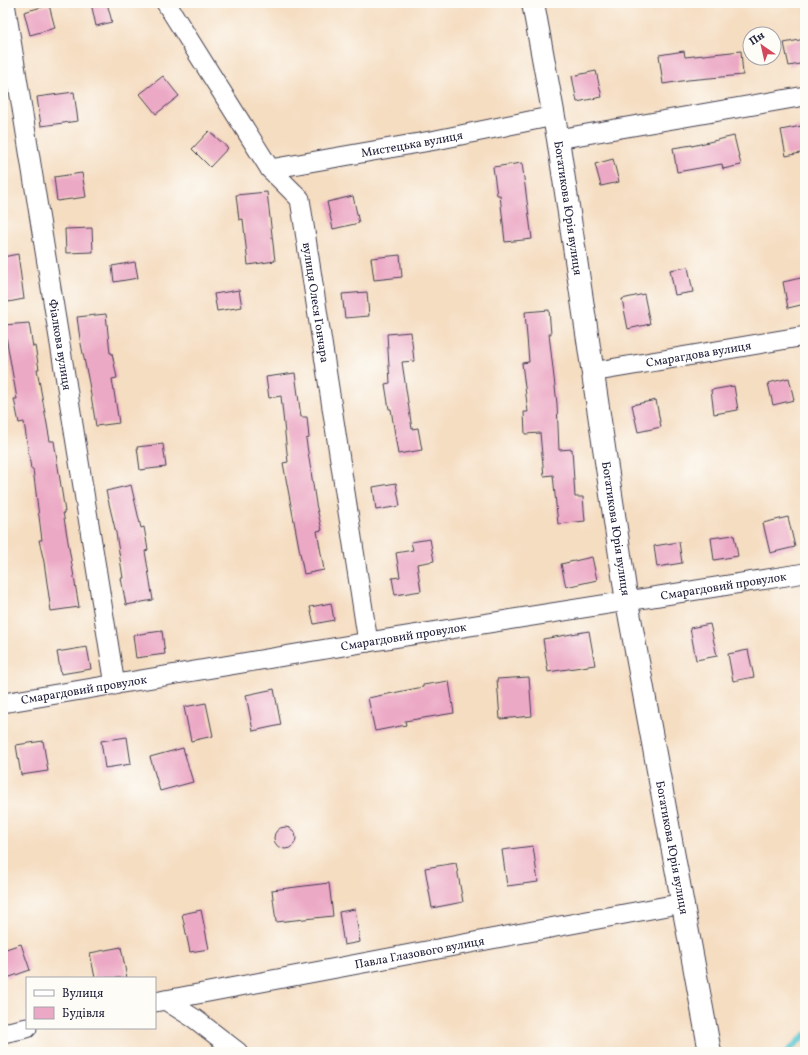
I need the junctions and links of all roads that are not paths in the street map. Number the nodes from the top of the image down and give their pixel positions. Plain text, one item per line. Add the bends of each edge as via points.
1 (5, 3) edge
2 (166, 3) edge
3 (533, 3) edge
4 (805, 96) edge
5 (554, 116) junction
6 (558, 139) junction
7 (270, 169) junction
8 (805, 336) edge
9 (592, 372) junction
10 (805, 573) edge
11 (627, 602) junction
12 (368, 642) junction
13 (115, 685) junction
14 (3, 703) edge
15 (683, 903) junction
16 (160, 1001) edge
17 (26, 1028) edge
18 (3, 1033) edge
19 (238, 1052) edge
20 (710, 1052) edge

1 - 13 street, Фіалкова вулиця
2 - 7 street, вулиця Олеся Гончара
3 - 5 street, Богатикова Юрія вулиця
4 - 6 street
5 - 6 street, Богатикова Юрія вулиця
5 - 7 street, Мистецька вулиця
6 - 9 street, Богатикова Юрія вулиця
7 - 12 street, вулиця Олеся Гончара via 300,199
8 - 9 street, Смарагдова вулиця
9 - 11 street, Богатикова Юрія вулиця
10 - 11 street, Смарагдовий провулок
11 - 12 street, Смарагдовий провулок
11 - 15 street, Богатикова Юрія вулиця
12 - 13 street, Смарагдовий провулок
13 - 14 street, Смарагдовий провулок
15 - 16 street, Павла Глазового вулиця
15 - 20 street, Богатикова Юрія вулиця
16 - 19 street via 195,1019
17 - 18 street

